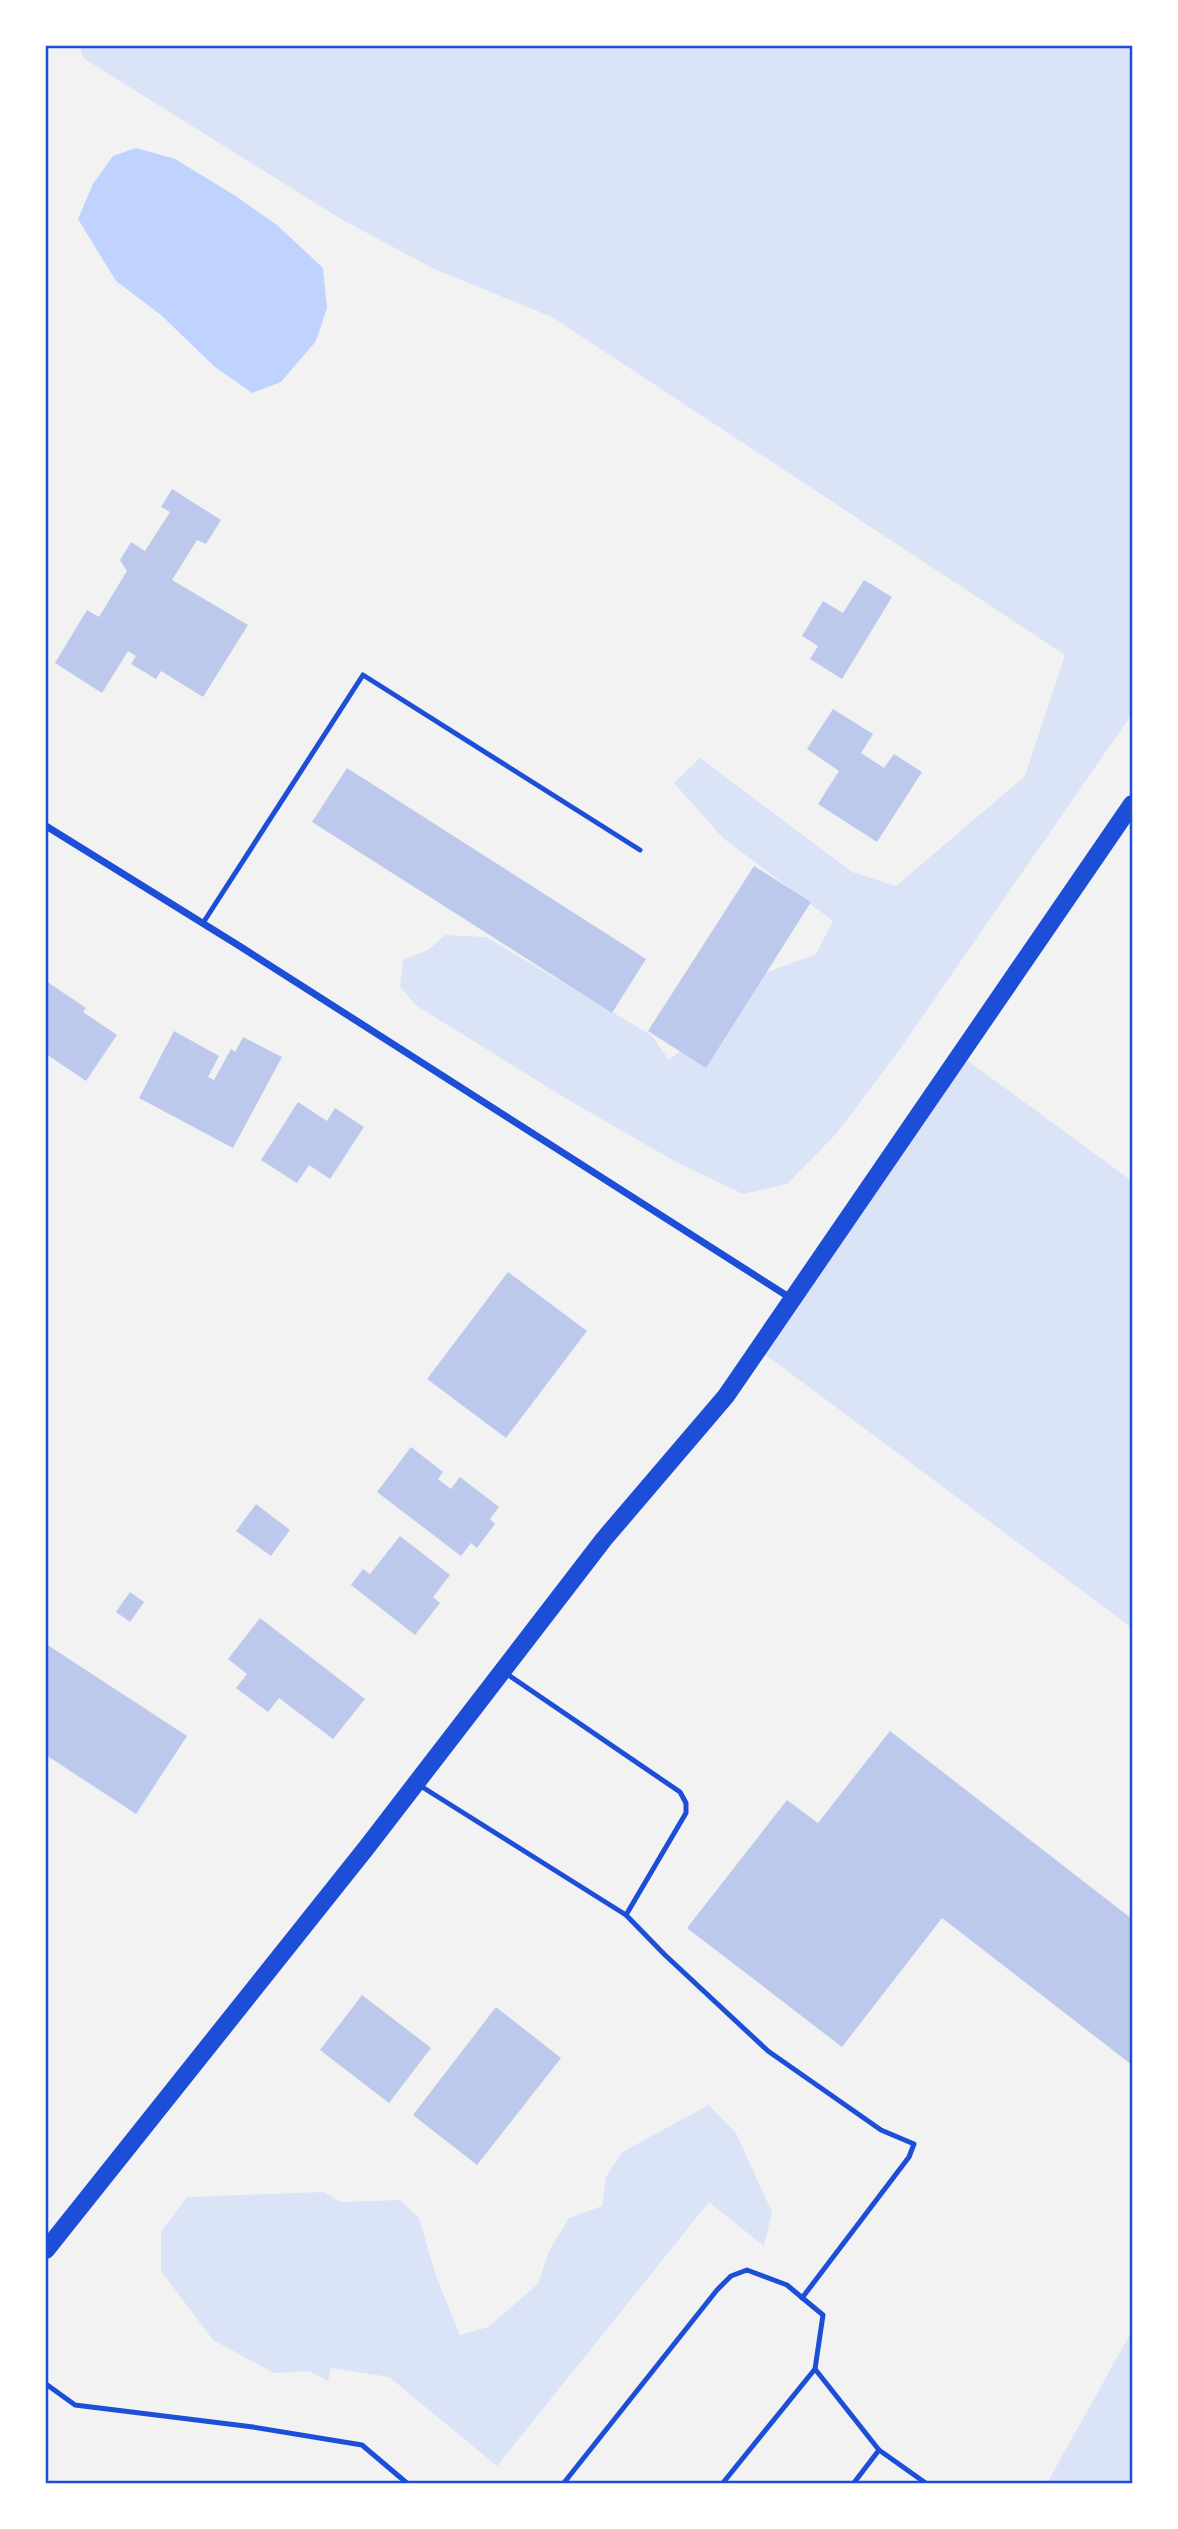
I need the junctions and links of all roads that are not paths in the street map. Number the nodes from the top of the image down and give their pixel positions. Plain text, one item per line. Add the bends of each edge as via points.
1 (1132, 804) edge
2 (46, 826) edge
3 (640, 850) dead end
4 (203, 923) junction
5 (793, 1300) junction
6 (503, 1671) junction
7 (415, 1783) junction
8 (626, 1915) junction
9 (46, 2250) edge
10 (802, 2298) junction
11 (815, 2369) junction
12 (46, 2384) edge
13 (879, 2450) junction
14 (408, 2483) edge
15 (563, 2483) edge
16 (722, 2483) edge
17 (853, 2483) edge
18 (926, 2483) edge

1 - 5 main road
2 - 4 street
3 - 4 lane via 363,675
4 - 5 street
5 - 6 main road via 726,1396 604,1539
6 - 7 main road
6 - 8 lane via 680,1793 686,1803 686,1813
7 - 8 lane
7 - 9 main road
8 - 10 lane via 768,2051 881,2130 914,2144 909,2157
10 - 11 lane via 823,2315
10 - 15 lane via 787,2285 747,2270 732,2276
11 - 13 lane
11 - 16 lane
12 - 14 lane via 75,2405 362,2445
13 - 17 lane
13 - 18 lane

